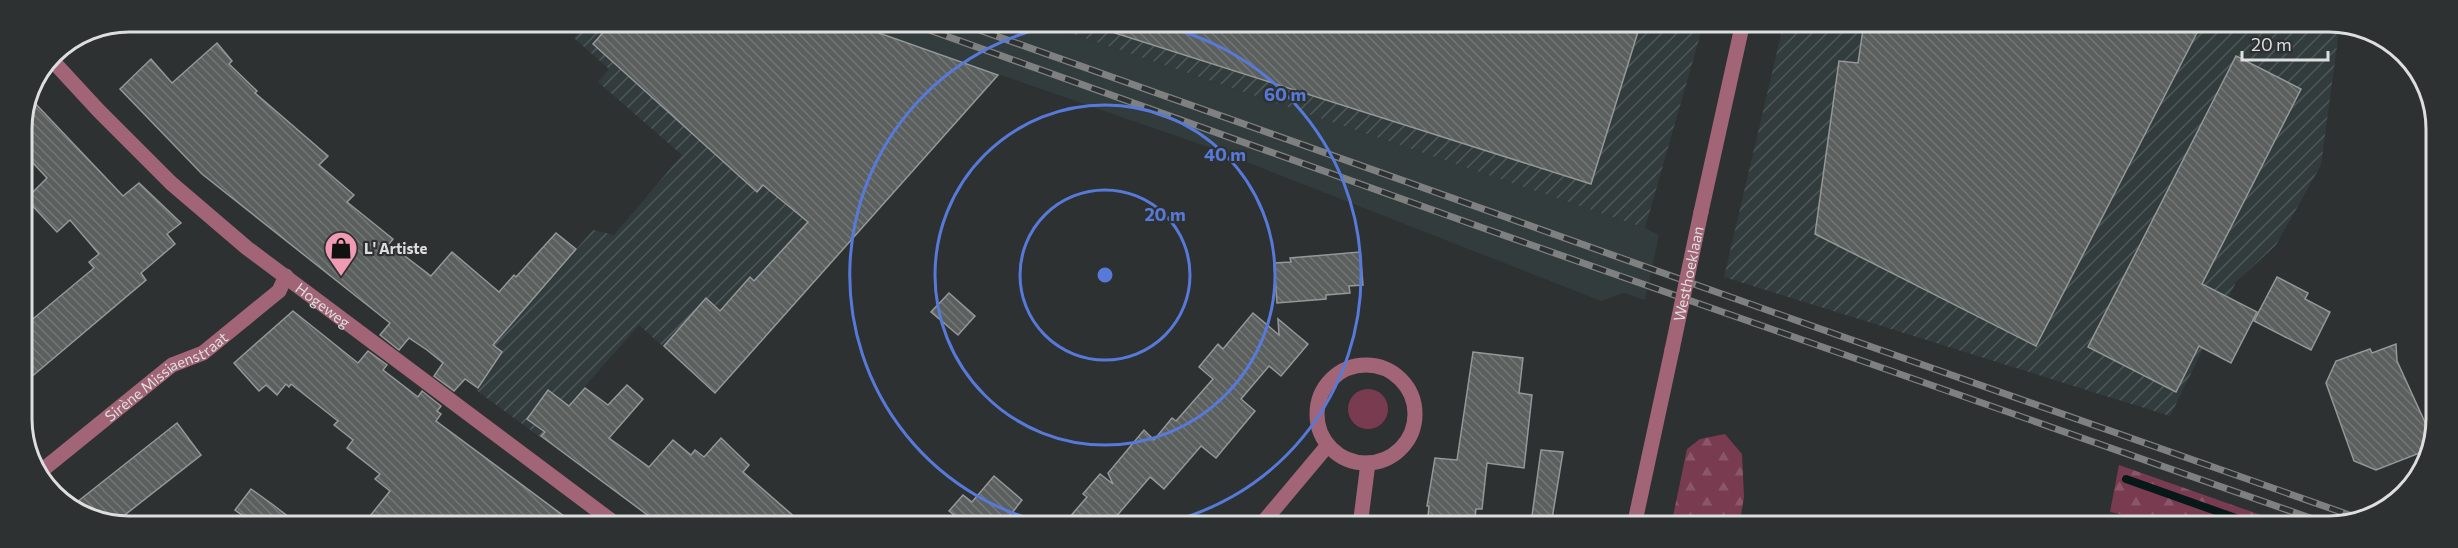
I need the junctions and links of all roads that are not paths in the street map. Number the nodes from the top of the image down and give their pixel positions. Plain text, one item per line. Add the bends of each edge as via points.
1 (1741, 32) edge
2 (56, 65) edge
3 (286, 276) junction
4 (1328, 445) junction
5 (1368, 463) junction
6 (44, 468) edge
7 (605, 516) edge
8 (1268, 516) edge
9 (1361, 516) edge
10 (1636, 516) edge

1 - 10 street, Westhoeklaan, bridge
2 - 3 street, Hogeweg via 171,183
3 - 6 street, Sirène Missiaenstraat via 279,291 203,353 172,365
3 - 7 street, Hogeweg
4 - 5 street via 1341,456
4 - 5 street via 1317,423 1323,389 1334,376 1349,368 1366,365 1387,370 1411,394 1413,428 1399,450 1384,460
4 - 8 street
5 - 9 street

